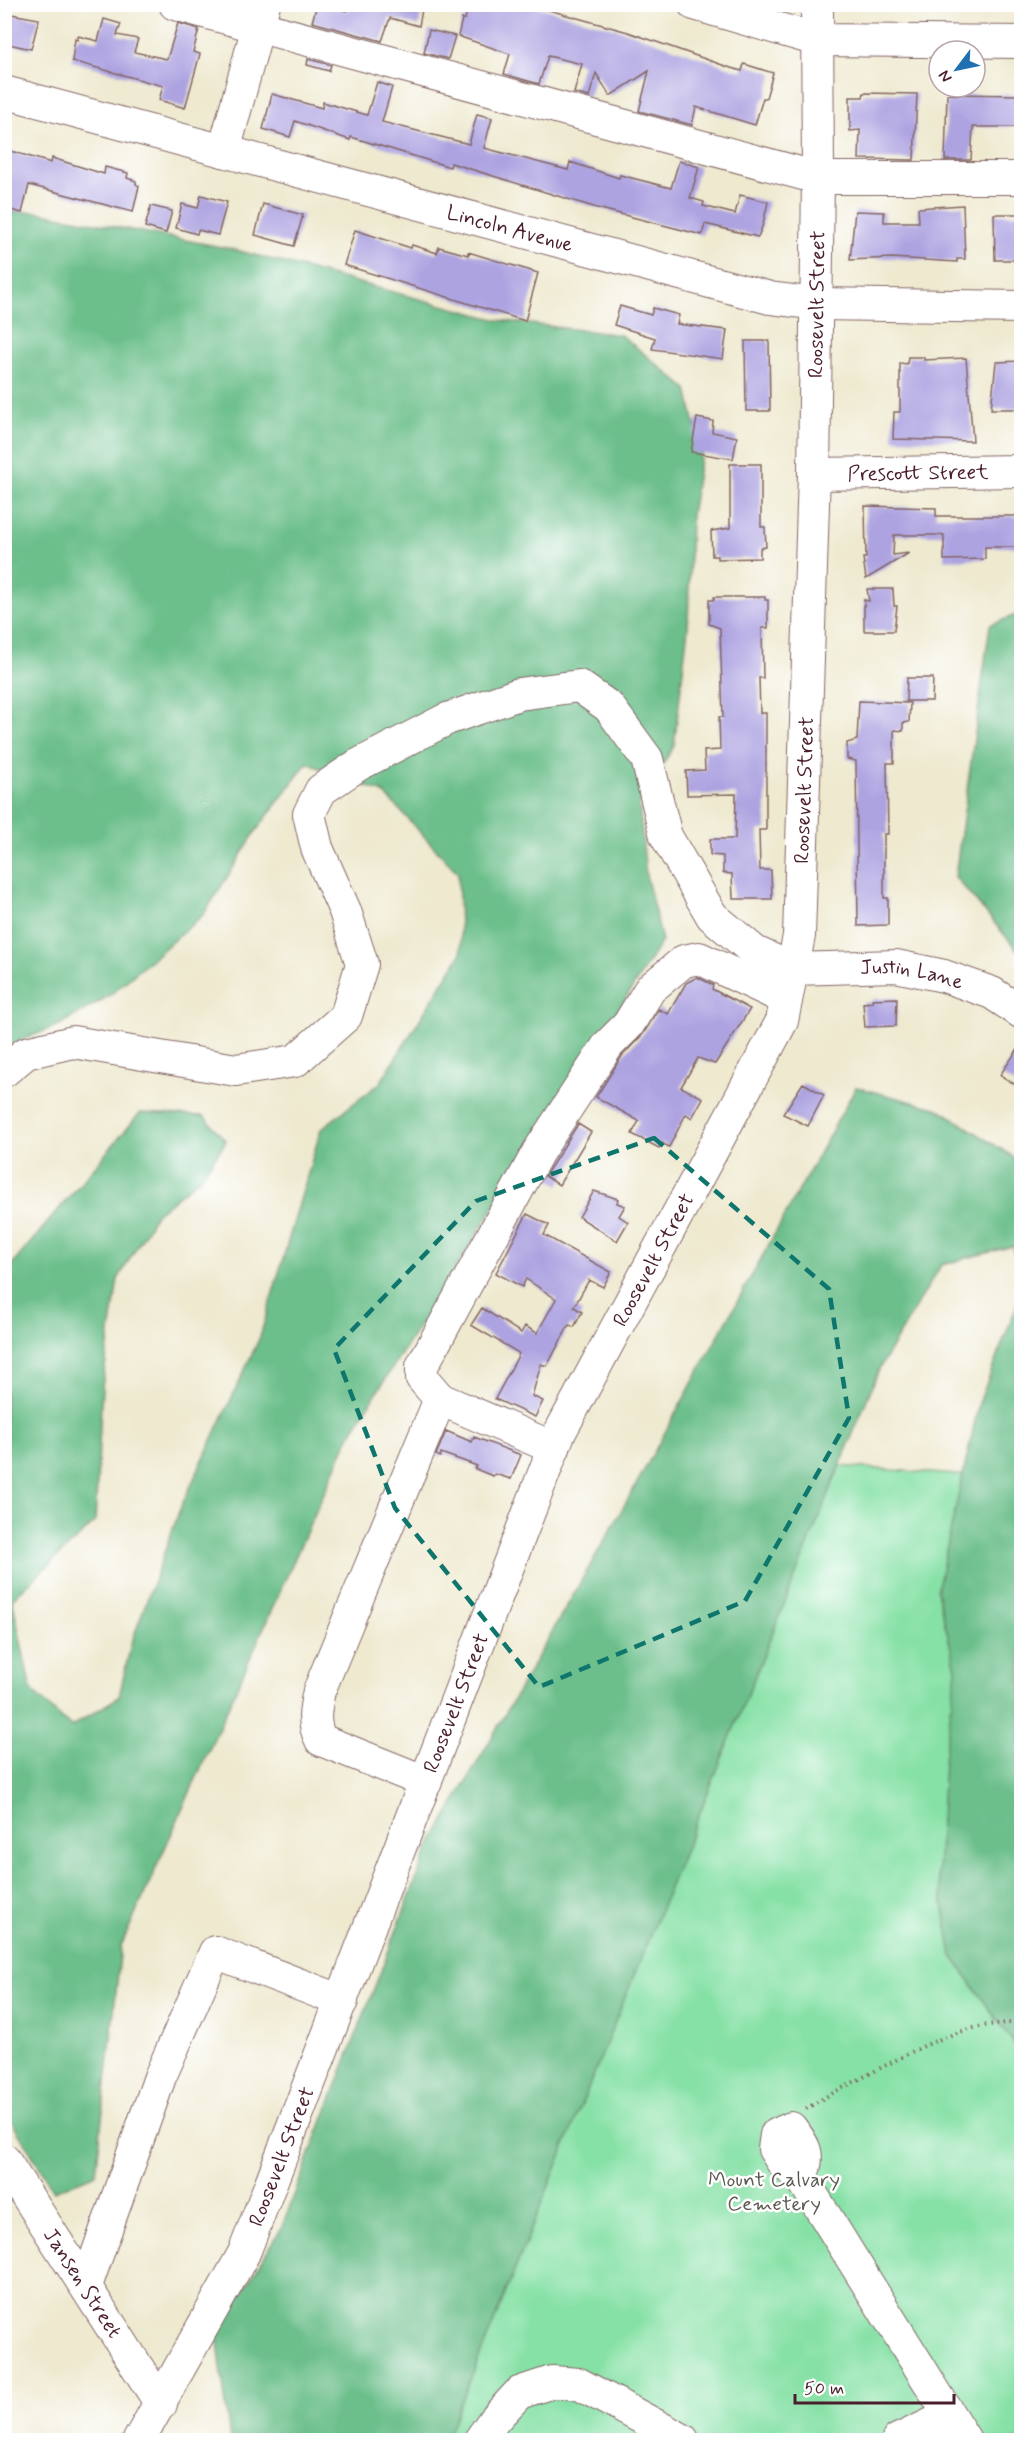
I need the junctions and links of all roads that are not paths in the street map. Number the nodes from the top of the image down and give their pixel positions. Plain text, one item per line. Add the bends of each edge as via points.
1 (175, 4) edge
2 (694, 4) edge
3 (817, 4) edge
4 (261, 16) edge
5 (817, 40) junction
6 (1022, 42) edge
7 (4, 92) edge
8 (224, 151) junction
9 (818, 178) junction
10 (1022, 178) edge
11 (817, 304) junction
12 (1022, 308) edge
13 (1022, 471) edge
14 (814, 474) junction
15 (793, 969) junction
16 (786, 999) junction
17 (1022, 1013) edge
18 (4, 1071) edge
19 (440, 1399) junction
20 (554, 1448) junction
21 (426, 1782) junction
22 (342, 2001) junction
23 (791, 2128) road end
24 (4, 2160) edge
25 (86, 2286) junction
26 (160, 2404) junction
27 (957, 2428) edge
28 (140, 2440) edge
29 (480, 2440) edge
30 (682, 2440) edge
31 (898, 2440) edge

1 - 4 street
2 - 5 street
3 - 5 street, Roosevelt Street
4 - 8 street
4 - 9 street
5 - 6 street
5 - 9 street, Roosevelt Street
7 - 8 street, Lincoln Avenue
8 - 11 street, Lincoln Avenue via 770,298
9 - 10 street
9 - 11 street, Roosevelt Street
11 - 12 street, Lincoln Avenue
11 - 14 street, Roosevelt Street
13 - 14 street, Prescott Street
14 - 15 street, Roosevelt Street via 799,936
15 - 16 street, Roosevelt Street
15 - 17 street, Justin Lane via 906,968 993,993
15 - 18 street via 755,952 712,916 666,836 647,759 609,707 579,686 519,694 447,719 358,765 321,790 309,814 317,848 345,911 362,964 346,1016 295,1061 236,1070 73,1042 26,1053
16 - 19 street via 699,958 684,961 650,989 538,1152 435,1340 422,1366 422,1378
16 - 20 street, Roosevelt Street via 782,1021
19 - 20 street
19 - 21 street via 319,1691 315,1712 315,1729 321,1740
20 - 21 street, Roosevelt Street
21 - 22 street, Roosevelt Street
22 - 25 street via 215,1952 160,2077
22 - 26 street, Roosevelt Street via 244,2253
23 - 27 street via 776,2135 774,2149 783,2163 801,2177
24 - 25 street, Jansen Street
25 - 26 street, Jansen Street
26 - 28 street, Roosevelt Street
27 - 31 street
29 - 30 street via 519,2393 552,2382 579,2384

